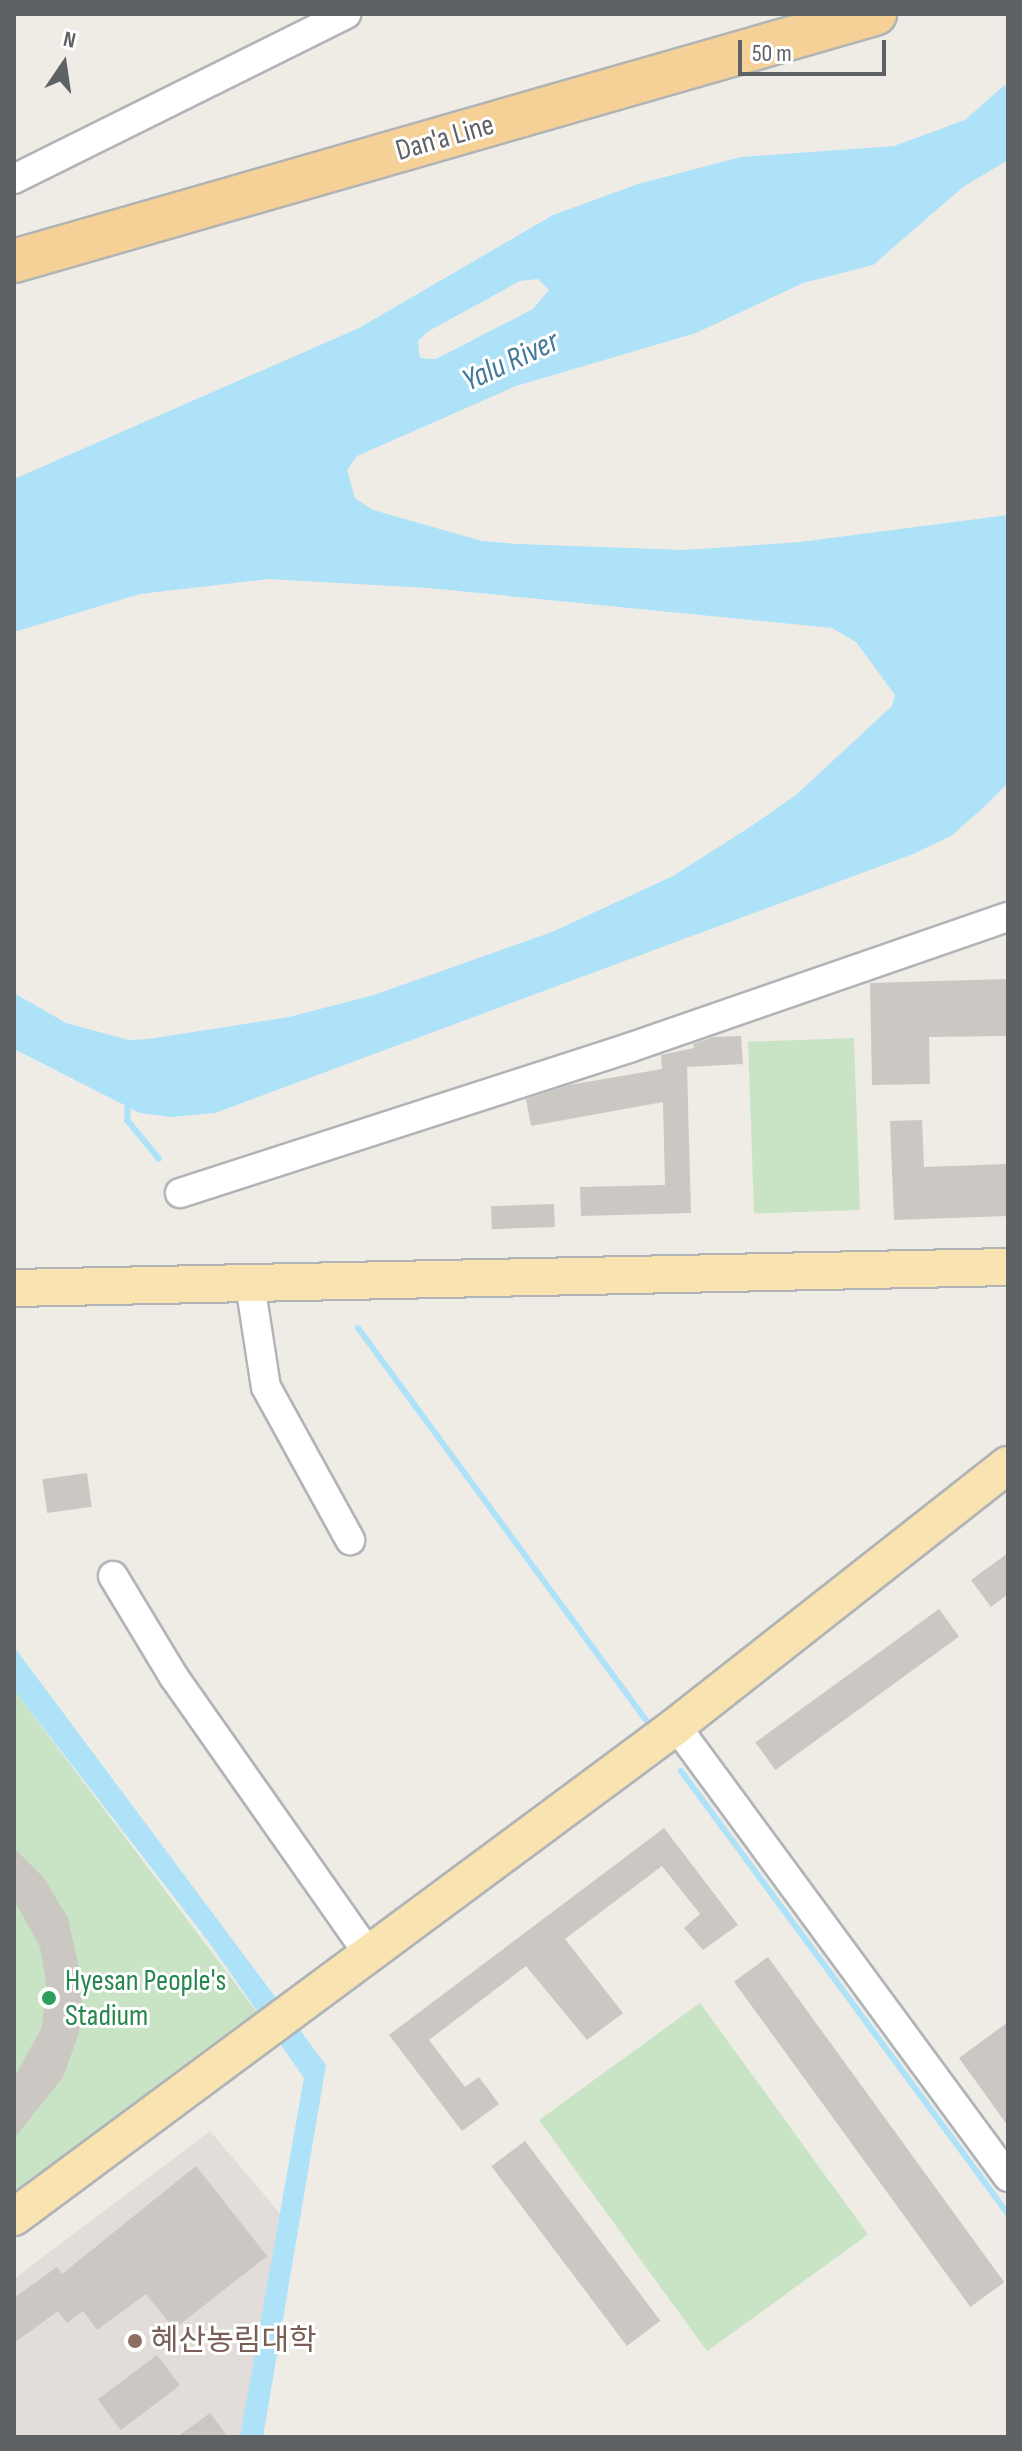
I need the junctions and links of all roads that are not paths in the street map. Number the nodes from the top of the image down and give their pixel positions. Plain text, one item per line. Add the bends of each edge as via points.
1 (346, 14) edge
2 (875, 14) edge
3 (14, 179) edge
4 (14, 261) edge
5 (1008, 917) edge
6 (180, 1193) dead end
7 (1008, 1267) edge
8 (250, 1284) junction
9 (14, 1288) edge
10 (1008, 1465) edge
11 (350, 1540) dead end
12 (113, 1576) dead end
13 (676, 1726) junction
14 (367, 1952) junction
15 (1008, 2177) edge
16 (14, 2217) edge

1 - 3 street
2 - 4 highway, Dan'a Line
5 - 6 street via 629,1048
7 - 8 main road
8 - 9 main road
8 - 11 street via 266,1387
10 - 13 main road
12 - 14 street via 174,1677
13 - 14 main road
13 - 15 street
14 - 16 main road

